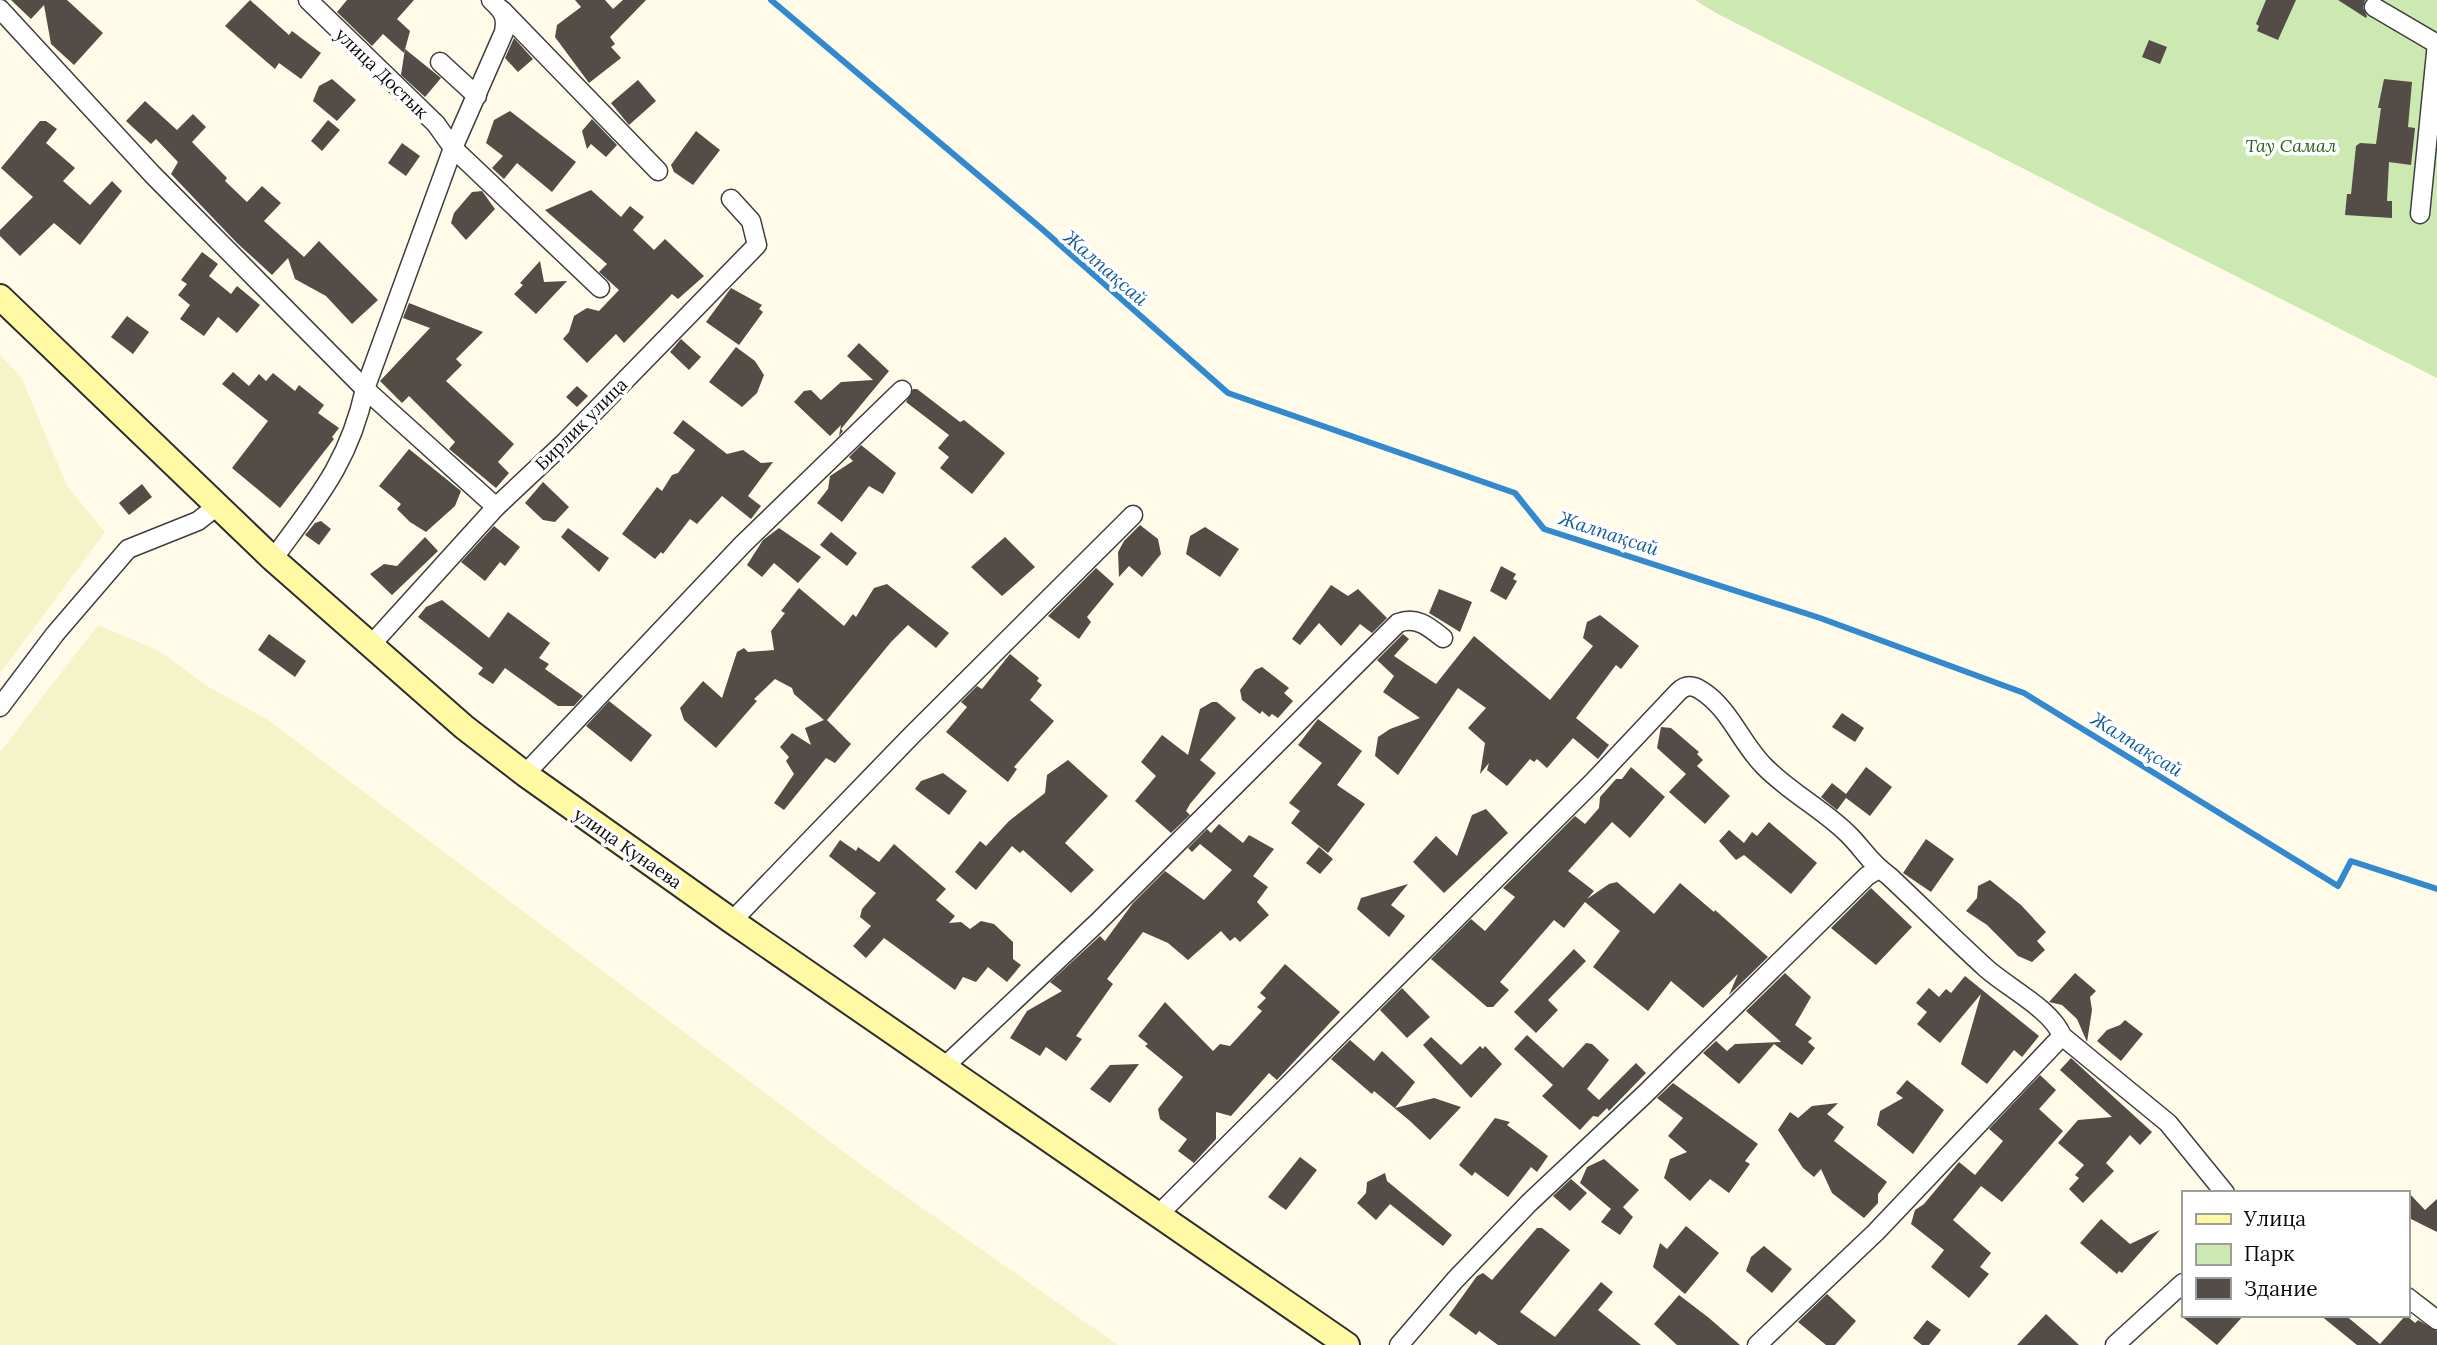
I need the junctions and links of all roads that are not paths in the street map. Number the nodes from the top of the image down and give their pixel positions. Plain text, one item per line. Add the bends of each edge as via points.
1 (308, 0) edge
2 (497, 5) edge
3 (2374, 7) dead end
4 (0, 9) edge
5 (2437, 44) edge
6 (440, 62) dead end
7 (477, 96) junction
8 (453, 148) junction
9 (2431, 165) edge
10 (658, 171) dead end
11 (730, 199) dead end
12 (2420, 214) dead end
13 (600, 288) dead end
14 (0, 297) edge
15 (365, 389) junction
16 (902, 390) dead end
17 (217, 506) junction
18 (496, 507) junction
19 (1133, 515) dead end
20 (273, 559) junction
21 (1443, 638) dead end
22 (370, 646) junction
23 (0, 708) edge
24 (525, 774) junction
25 (1877, 870) junction
26 (732, 921) junction
27 (2062, 1036) junction
28 (944, 1067) junction
29 (2223, 1191) edge
30 (1158, 1215) junction
31 (2182, 1284) edge
32 (2409, 1299) edge
33 (2437, 1320) edge
34 (1346, 1345) edge
35 (1399, 1345) edge
36 (1757, 1345) edge
37 (2115, 1345) edge

1 - 8 street, улица Достык via 436,124
2 - 7 street via 506,20 504,32
2 - 10 street
3 - 5 street
4 - 15 street via 152,174
5 - 9 street
6 - 7 street
7 - 8 street
8 - 13 street, улица Достык
8 - 15 street
9 - 12 street
11 - 18 street, Бирлик улица via 751,221 757,245
14 - 17 main road, улица Кунаева
15 - 18 street
15 - 20 street via 357,426 344,454
16 - 24 street via 743,544
17 - 20 main road, улица Кунаева
17 - 23 street via 198,521 128,549 55,634
18 - 22 street, Бирлик улица
19 - 26 street
20 - 22 main road, улица Кунаева
21 - 28 street via 1420,622 1398,623 1097,923
22 - 24 main road, улица Кунаева
24 - 26 main road, улица Кунаева
25 - 27 street via 1889,876 1988,970 2042,1010 2059,1026
25 - 30 street via 1848,834 1764,766 1715,701 1701,690 1683,687
25 - 35 street via 1529,1203
26 - 28 main road, улица Кунаева
27 - 29 street via 2168,1122
27 - 36 street via 1876,1232
28 - 30 main road, улица Кунаева
30 - 34 main road, улица Кунаева
31 - 37 street
32 - 33 street

